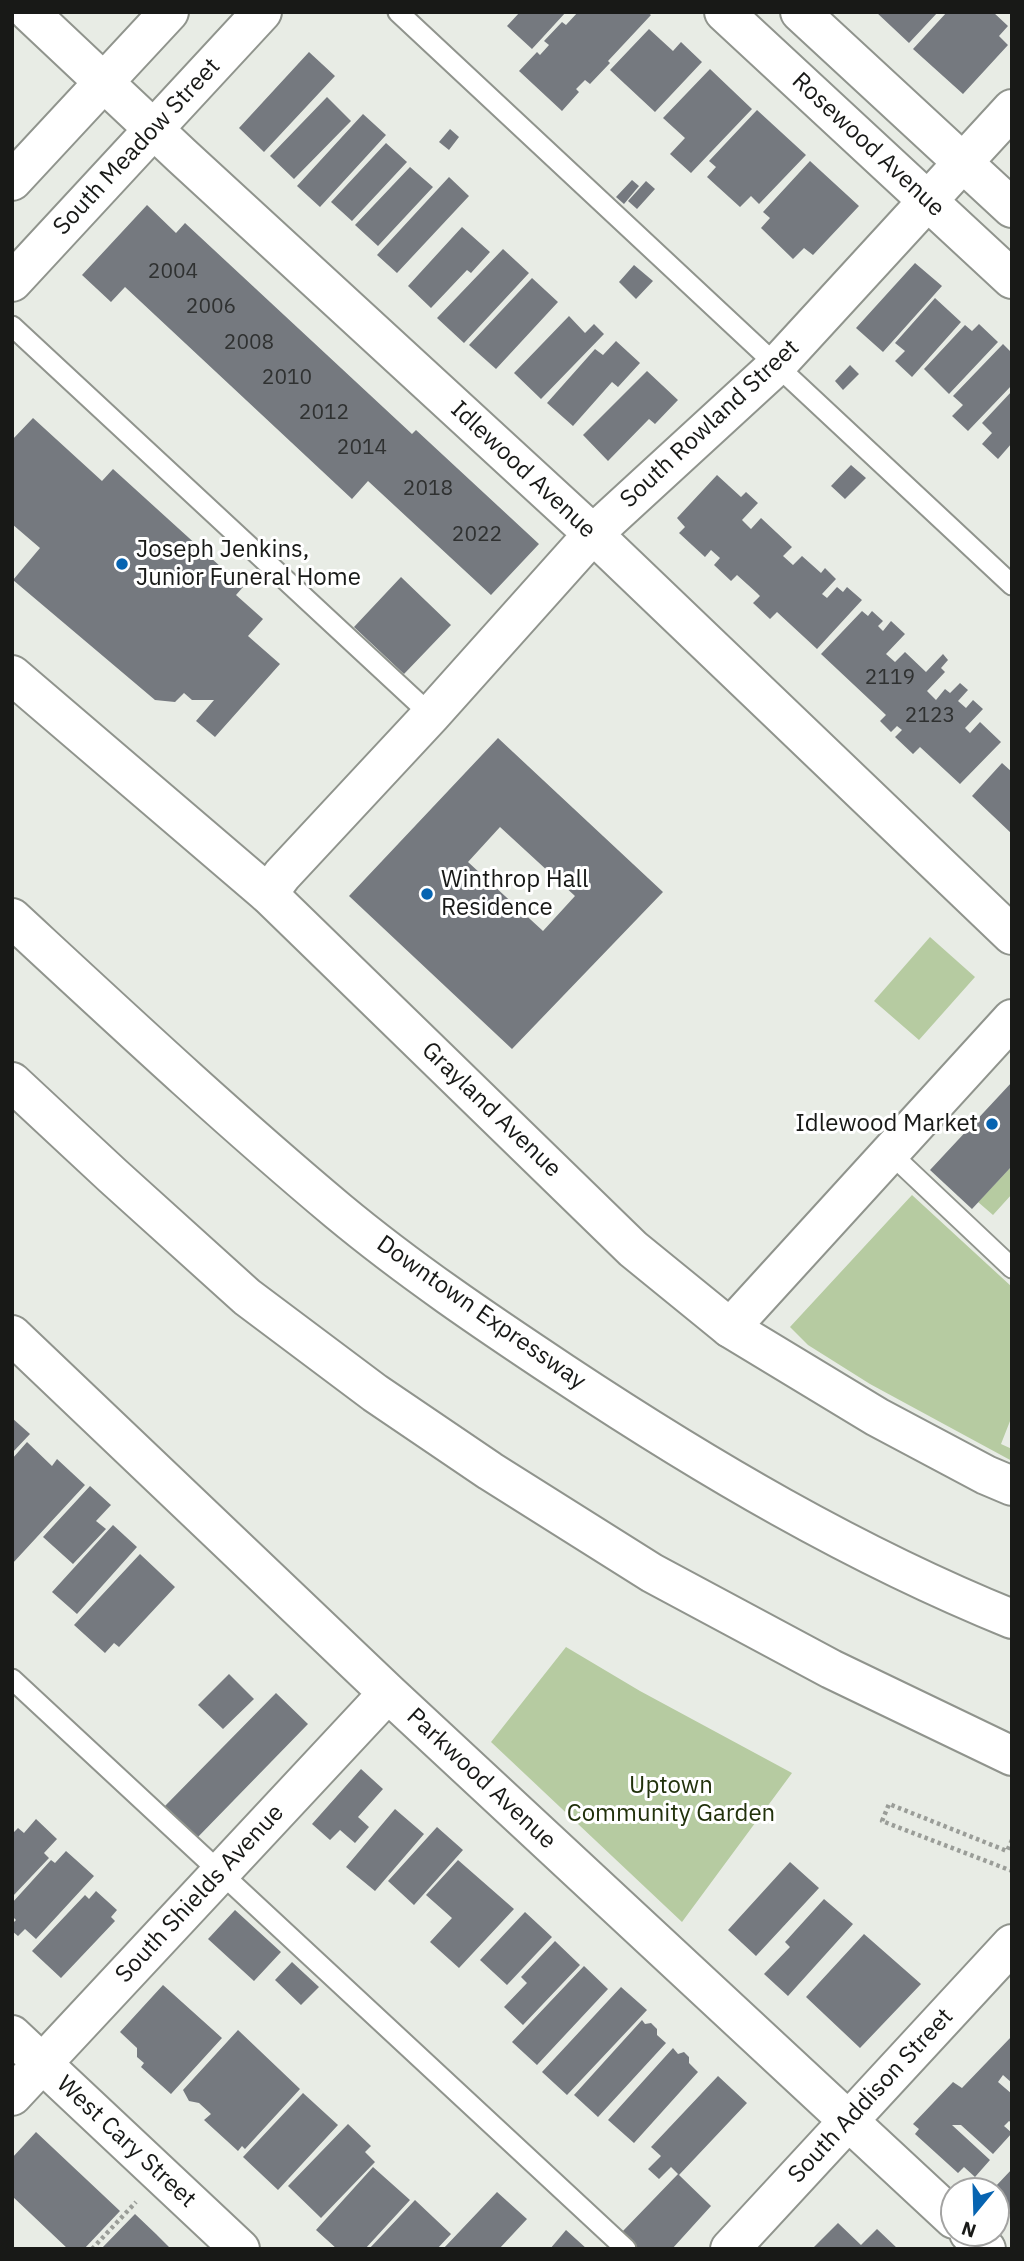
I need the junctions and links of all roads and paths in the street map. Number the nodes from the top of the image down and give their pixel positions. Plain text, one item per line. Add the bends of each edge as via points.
1 (29, 12) edge
2 (169, 12) edge
3 (262, 12) edge
4 (398, 12) edge
5 (724, 12) edge
6 (800, 12) edge
7 (104, 83) junction
8 (1012, 109) edge
9 (153, 129) junction
10 (963, 162) junction
11 (12, 181) edge
12 (928, 200) junction
13 (1012, 208) edge
14 (1012, 279) edge
15 (12, 282) edge
16 (12, 326) edge
17 (776, 366) junction
18 (593, 534) junction
19 (1012, 585) edge
20 (12, 675) edge
21 (431, 715) junction
22 (268, 894) junction
23 (12, 918) edge
24 (1012, 935) edge
25 (1012, 1019) edge
26 (12, 1082) edge
27 (889, 1152) junction
28 (1012, 1268) edge
29 (730, 1328) junction
30 (12, 1335) edge
31 (1012, 1486) edge
32 (1012, 1619) edge
33 (12, 1679) edge
34 (388, 1693) junction
35 (1005, 1754) edge
36 (1012, 1840) edge
37 (1012, 1871) edge
38 (221, 1872) junction
39 (1012, 1944) edge
40 (12, 2035) edge
41 (43, 2063) junction
42 (12, 2096) edge
43 (848, 2120) junction
44 (139, 2198) dead end
45 (940, 2206) edge
46 (92, 2249) edge
47 (240, 2249) edge
48 (626, 2249) edge
49 (730, 2249) edge

1 - 7 main road, Idlewood Avenue
2 - 7 main road
3 - 9 main road, South Meadow Street
4 - 17 lane
5 - 12 main road, Rosewood Avenue
6 - 10 main road
7 - 9 main road, Idlewood Avenue
7 - 11 main road
8 - 10 main road, South Rowland Street
9 - 15 main road, South Meadow Street
9 - 18 main road, Idlewood Avenue
10 - 12 main road, South Rowland Street
10 - 13 main road
12 - 14 main road, Rosewood Avenue
12 - 17 main road, South Rowland Street
16 - 21 lane
17 - 18 main road, South Rowland Street
17 - 19 lane
18 - 21 main road, South Rowland Street
18 - 24 main road, Idlewood Avenue
20 - 22 main road, Grayland Avenue
21 - 22 main road, South Rowland Street
22 - 29 main road, Grayland Avenue via 633,1249
23 - 32 main road, Downtown Expressway via 161,1057 340,1212 475,1314 629,1416 807,1522
25 - 27 main road
26 - 35 main road via 247,1297 490,1471 652,1573 831,1670
27 - 28 lane
27 - 29 main road
29 - 31 main road, Grayland Avenue via 877,1417
30 - 34 main road, Parkwood Avenue
33 - 38 lane
34 - 38 main road, South Shields Avenue
34 - 43 main road, Parkwood Avenue
36 - 37 path via 1007,1852 889,1804 882,1821
38 - 41 main road, South Shields Avenue
38 - 48 lane
39 - 43 main road, South Addison Street
40 - 41 main road, West Cary Street
41 - 42 main road, South Shields Avenue
41 - 47 main road, West Cary Street
43 - 45 main road, Parkwood Avenue
43 - 49 main road, South Addison Street
44 - 46 path

